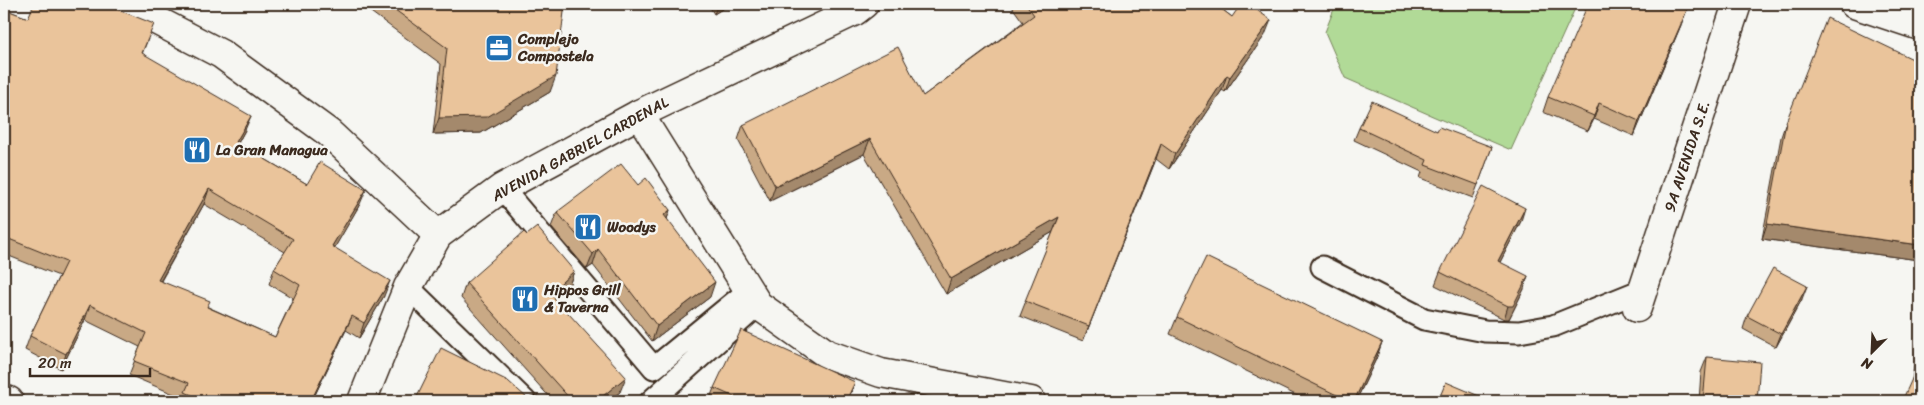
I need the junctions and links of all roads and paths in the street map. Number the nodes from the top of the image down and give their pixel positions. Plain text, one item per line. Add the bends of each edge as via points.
1 (125, 4) edge
2 (864, 4) edge
3 (1737, 4) edge
4 (1854, 4) edge
5 (1920, 26) edge
6 (639, 114) junction
7 (502, 188) junction
8 (438, 235) junction
9 (1322, 267) dead end
10 (408, 287) junction
11 (753, 298) junction
12 (1640, 299) joint
13 (4, 399) edge
14 (9, 401) edge
15 (362, 401) edge
16 (525, 401) edge
17 (651, 401) edge
18 (1031, 401) edge

1 - 8 street via 221,54 329,133
2 - 6 street, AVENIDA GABRIEL CARDENAL
3 - 12 street, 9A AVENIDA S.E.
4 - 5 street
6 - 7 street, AVENIDA GABRIEL CARDENAL
6 - 11 street
7 - 8 street, AVENIDA GABRIEL CARDENAL
7 - 11 lane via 654,368
8 - 10 street, AVENIDA GABRIEL CARDENAL
9 - 12 lane via 1424,319 1485,331 1519,332 1553,326
10 - 15 street, AVENIDA GABRIEL CARDENAL
10 - 16 lane
11 - 17 lane
11 - 18 street via 827,354 881,373
13 - 14 street

